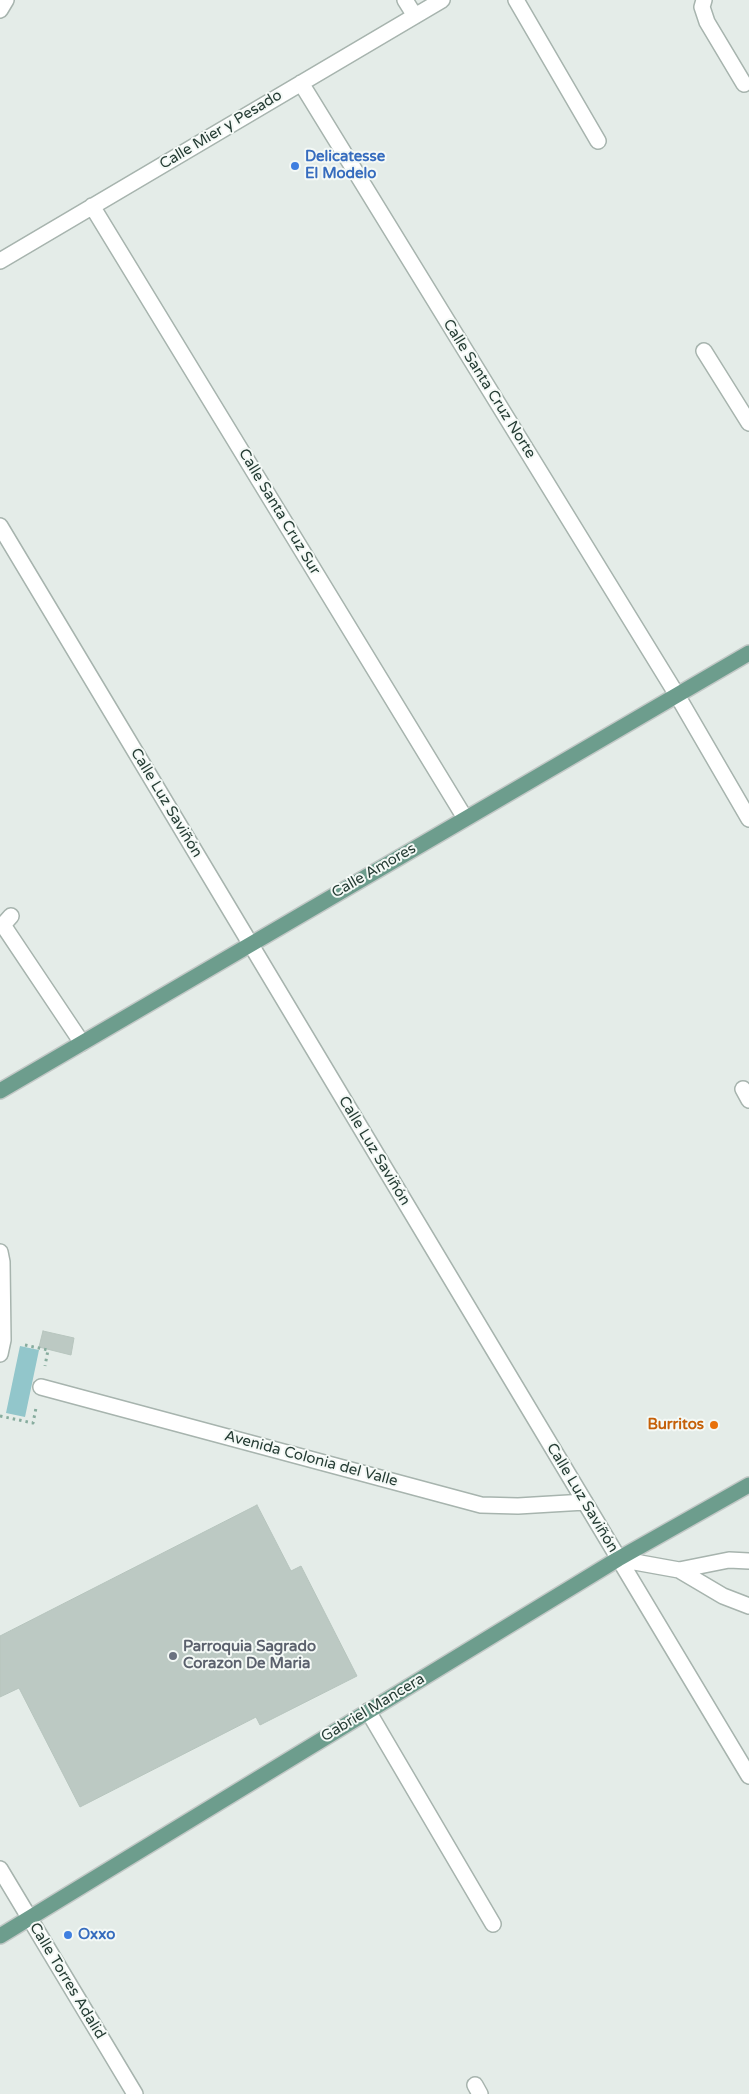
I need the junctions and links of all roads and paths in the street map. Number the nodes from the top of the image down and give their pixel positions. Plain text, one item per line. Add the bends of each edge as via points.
1 (6, 0) edge
2 (405, 0) edge
3 (442, 0) edge
4 (516, 0) edge
5 (704, 0) edge
6 (0, 10) edge
7 (415, 16) junction
8 (301, 84) junction
9 (744, 84) dead end
10 (598, 141) dead end
11 (92, 206) junction
12 (0, 261) edge
13 (704, 351) dead end
14 (749, 423) edge
15 (0, 526) edge
16 (749, 652) edge
17 (677, 695) junction
18 (465, 818) junction
19 (749, 818) edge
20 (10, 916) dead end
21 (250, 944) junction
22 (82, 1043) junction
23 (0, 1091) edge
24 (0, 1252) edge
25 (2, 1347) edge
26 (41, 1387) junction
27 (0, 1416) edge
28 (749, 1485) edge
29 (584, 1502) junction
30 (618, 1559) junction
31 (749, 1561) edge
32 (679, 1570) junction
33 (749, 1606) edge
34 (368, 1712) junction
35 (749, 1776) edge
36 (0, 1869) edge
37 (30, 1918) junction
38 (493, 1924) dead end
39 (0, 1936) edge
40 (135, 2094) edge

1 - 6 street
2 - 7 street
3 - 7 street, Calle Mier y Pesado
4 - 10 street
5 - 9 street via 702,7 707,22
7 - 8 street, Calle Mier y Pesado
8 - 11 street, Calle Mier y Pesado
8 - 17 street, Calle Santa Cruz Norte
11 - 12 street, Calle Mier y Pesado
11 - 18 street, Calle Santa Cruz Sur
13 - 14 street
15 - 21 street, Calle Luz Saviñón
16 - 17 main road, Calle Amores
17 - 18 main road, Calle Amores
17 - 19 street, Calle Santa Cruz Norte
18 - 21 main road, Calle Amores
20 - 22 street via 3,925
21 - 22 main road, Calle Amores
21 - 29 street, Calle Luz Saviñón
22 - 23 main road, Calle Amores
24 - 25 street
25 - 26 path via 48,1350
26 - 27 path via 33,1423
26 - 29 street, Avenida Colonia del Valle via 481,1505
28 - 30 main road, Gabriel Mancera
29 - 30 street, Calle Luz Saviñón
30 - 32 street
30 - 34 main road, Gabriel Mancera
30 - 35 street, Calle Luz Saviñón
31 - 32 street via 729,1560
32 - 33 street via 723,1596
34 - 37 main road, Gabriel Mancera
34 - 38 street
36 - 37 street, Calle Torres Adalid
37 - 39 main road, Gabriel Mancera
37 - 40 street, Calle Torres Adalid

